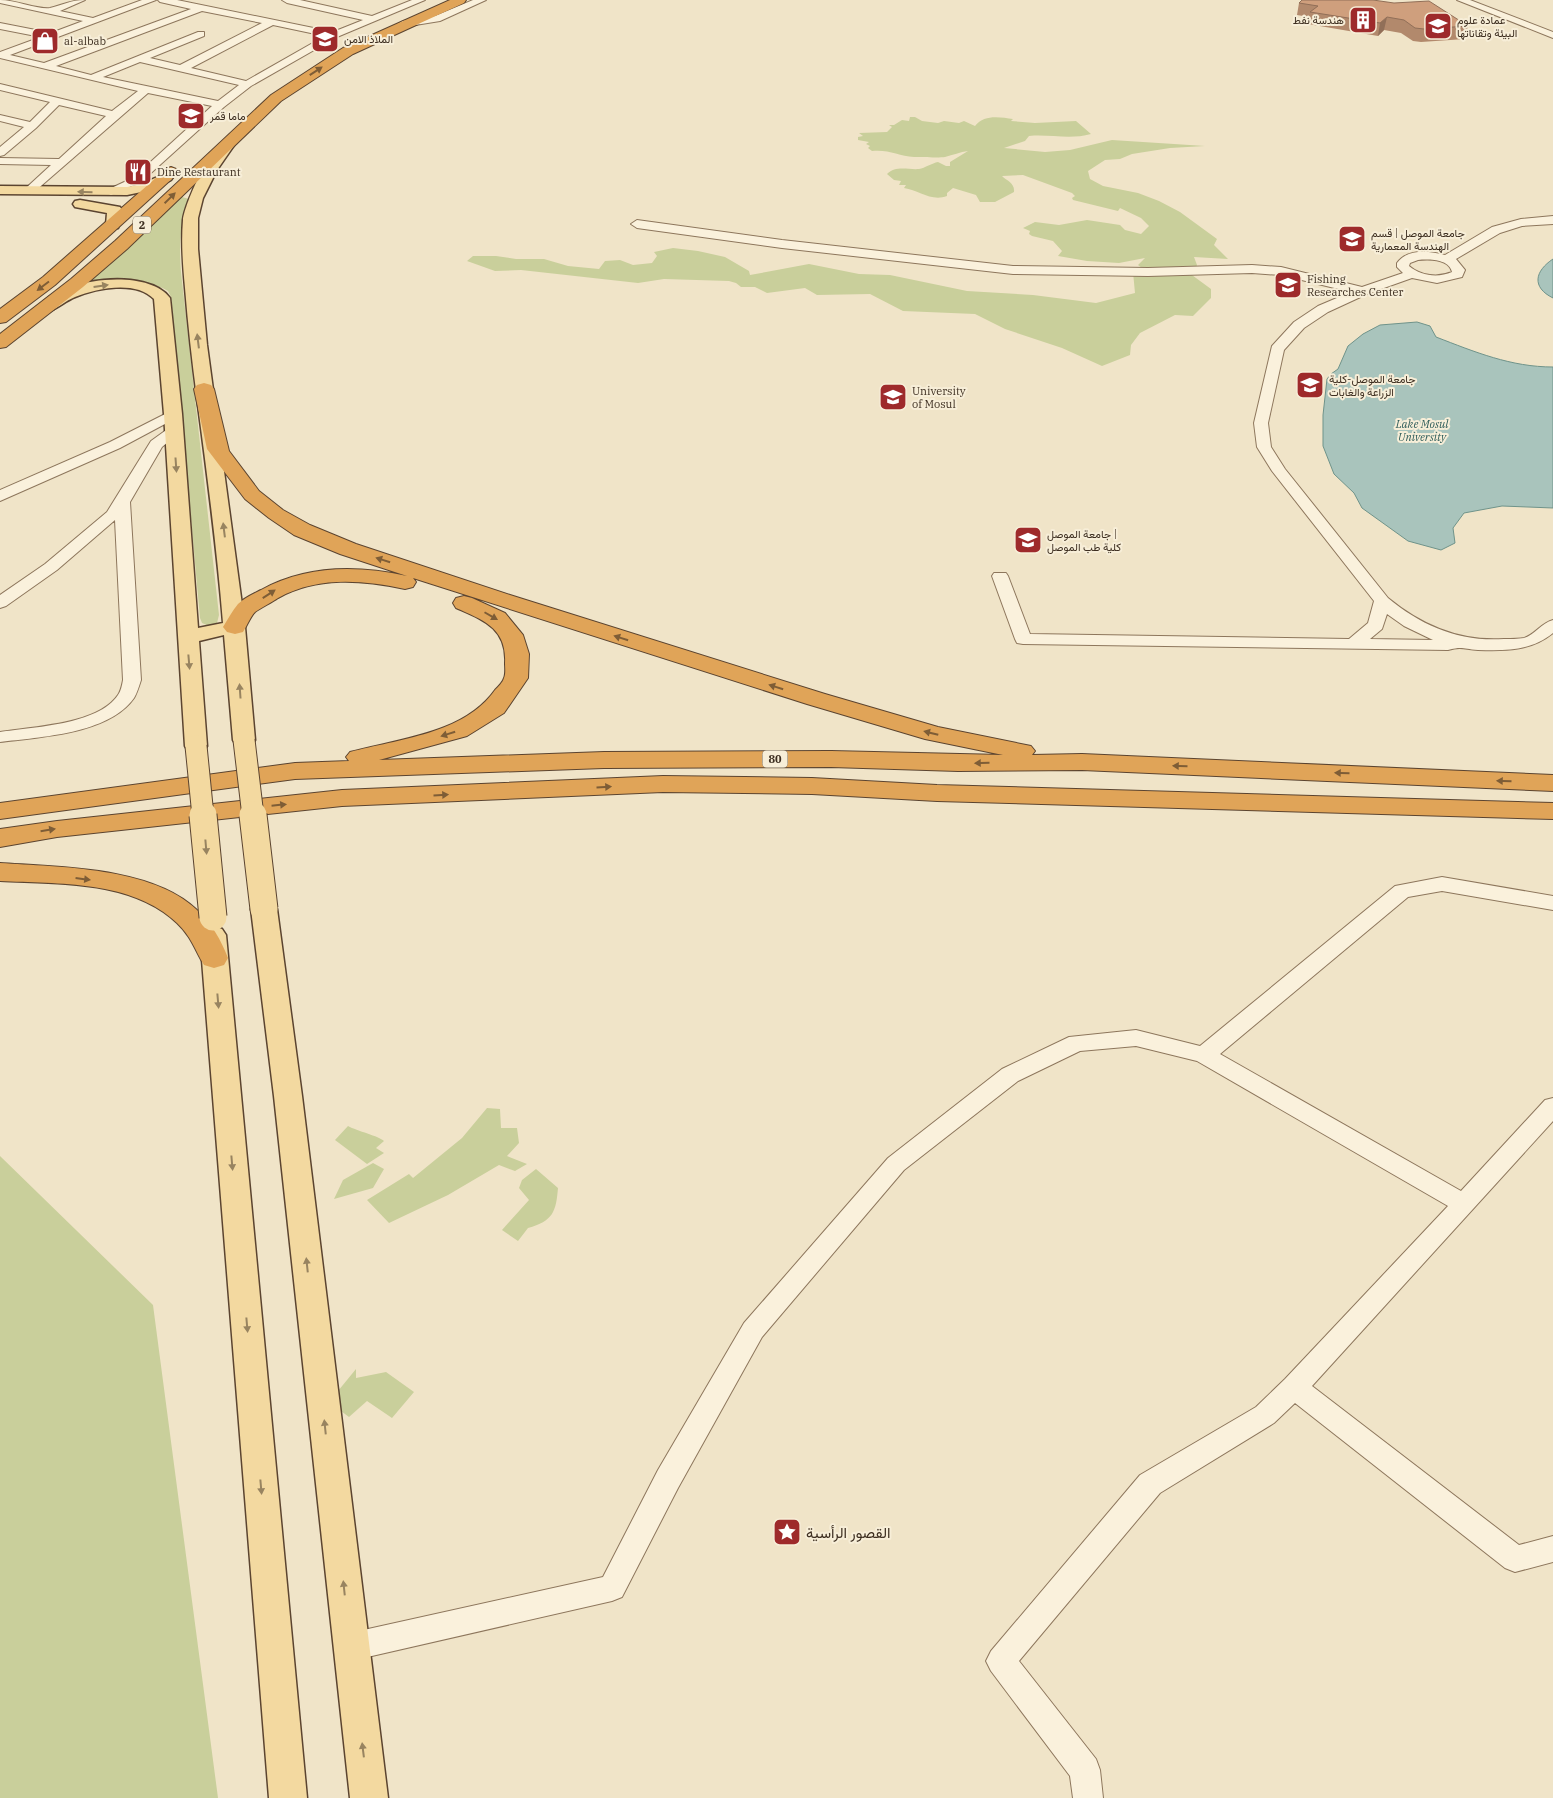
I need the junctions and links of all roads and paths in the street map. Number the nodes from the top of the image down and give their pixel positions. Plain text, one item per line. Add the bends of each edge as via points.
1 (0, 0) edge
2 (80, 0) edge
3 (151, 0) edge
4 (163, 0) edge
5 (287, 0) edge
6 (436, 0) edge
7 (460, 0) edge
8 (481, 0) edge
9 (1462, 0) edge
10 (1478, 0) edge
11 (414, 1) edge
12 (201, 8) junction
13 (50, 11) junction
14 (373, 19) junction
15 (94, 21) junction
16 (270, 23) junction
17 (403, 24) junction
18 (158, 25) junction
19 (0, 26) edge
20 (1553, 29) edge
21 (338, 33) junction
22 (358, 34) junction
23 (1553, 35) edge
24 (51, 36) junction
25 (209, 36) junction
26 (234, 41) junction
27 (0, 55) edge
28 (140, 59) junction
29 (46, 66) junction
30 (181, 69) junction
31 (92, 78) junction
32 (247, 84) junction
33 (0, 87) edge
34 (145, 90) junction
35 (263, 97) junction
36 (58, 100) junction
37 (227, 109) junction
38 (114, 115) junction
39 (0, 118) edge
40 (32, 126) junction
41 (213, 132) dead end
42 (228, 144) junction
43 (0, 153) edge
44 (162, 159) junction
45 (0, 161) edge
46 (61, 162) junction
47 (166, 178) junction
48 (0, 190) edge
49 (30, 190) junction
50 (111, 192) junction
51 (0, 200) edge
52 (1553, 220) edge
53 (637, 224) dead end
54 (112, 225) junction
55 (1446, 260) junction
56 (1413, 274) junction
57 (1363, 291) junction
58 (41, 311) junction
59 (0, 318) edge
60 (0, 343) edge
61 (204, 389) junction
62 (173, 423) junction
63 (0, 496) edge
64 (122, 502) junction
65 (1000, 576) dead end
66 (1382, 601) junction
67 (0, 602) edge
68 (1553, 625) edge
69 (235, 627) junction
70 (187, 637) junction
71 (1353, 644) junction
72 (1468, 645) junction
73 (0, 737) edge
74 (1082, 762) junction
75 (295, 771) junction
76 (1553, 783) edge
77 (0, 811) edge
78 (1553, 811) edge
79 (0, 838) edge
80 (0, 872) edge
81 (1553, 903) edge
82 (214, 958) junction
83 (1204, 1055) junction
84 (1553, 1106) edge
85 (1464, 1204) junction
86 (1294, 1387) junction
87 (1553, 1549) edge
88 (350, 1647) junction
89 (288, 1798) edge
90 (369, 1798) edge
91 (1088, 1798) edge

1 - 13 street
2 - 13 street
3 - 15 street
4 - 12 street
5 - 14 street
6 - 22 highway, 2
7 - 17 highway, 2
8 - 17 street via 437,19
9 - 23 street
10 - 20 street
11 - 14 street
12 - 16 street
12 - 18 street
13 - 15 street
14 - 21 street
15 - 24 street
16 - 21 street
16 - 26 street
35 -> 17 highway, 2
18 - 25 street
18 - 29 street
19 - 24 street
21 - 22 highway
21 - 32 street
22 - 35 highway, 2 via 294,66
24 - 27 street
25 - 26 street
25 - 28 street
26 - 30 street
27 - 29 street
28 - 30 street
28 - 31 street
29 - 31 street
30 - 32 street
31 - 34 street
32 - 37 street
33 - 36 street
34 - 37 street
34 - 38 street
35 - 42 highway, 2
36 - 38 street
36 - 40 street
37 - 41 highway
37 - 44 street
38 - 46 street
39 - 40 street
40 - 43 street
58 -> 42 highway, 2 via 121,245
61 -> 42 main road via 190,250 192,217 202,184
44 - 47 highway, 2 via 185,160
44 - 50 street via 137,180
45 - 46 street
46 - 49 street
47 - 50 main road via 146,187
47 - 54 highway, 2
48 - 49 main road
50 -> 49 main road
51 - 54 main road via 99,206 115,210
52 - 55 street via 1521,223 1496,230
53 - 57 street via 1013,270 1281,271
54 -> 59 highway, 2 via 49,281
55 - 56 street via 1419,256 1405,260 1403,267
55 - 56 street via 1458,266 1458,274 1438,279
56 - 57 street
57 - 66 street via 1323,308 1277,348 1261,423 1264,447 1279,472
58 - 60 highway, 2
58 -> 62 main road via 69,294 98,286 139,285 158,292 162,298
69 -> 61 main road
74 -> 61 highway via 934,734 825,702 502,600 348,549 302,530 252,495 221,455
62 - 63 street
62 - 64 street via 156,444
62 -> 70 main road
64 - 67 street via 112,515 45,572
64 - 73 street via 132,680 128,696 111,711 85,723
65 - 71 street via 1023,639
66 - 71 street via 1376,625
66 - 72 street via 1397,615 1428,632
68 - 72 street via 1530,641
69 - 70 main road
69 -> 75 highway via 246,609 277,589 311,578 342,574 380,576 422,587 497,618 511,634 517,654 516,678 495,708 458,730 404,747
88 -> 69 main road, bridge via 244,740
70 -> 82 main road, bridge
71 - 72 street
74 -> 75 highway, 80 via 604,760
76 -> 74 highway, 80
75 - 77 highway, 80
79 -> 78 highway, 80 via 342,798 663,784 812,786
80 -> 82 highway via 88,879 146,892 188,918 205,937
81 - 83 street via 1442,884 1402,891
82 -> 89 main road
83 - 85 street
83 - 88 street via 1136,1038 1077,1043 1010,1075 896,1164 753,1330 668,1479 612,1588
84 - 85 street
85 - 86 street
86 - 87 street via 1515,1560
86 - 91 street via 1265,1415 1150,1484 1001,1661 1085,1770
90 -> 88 main road

